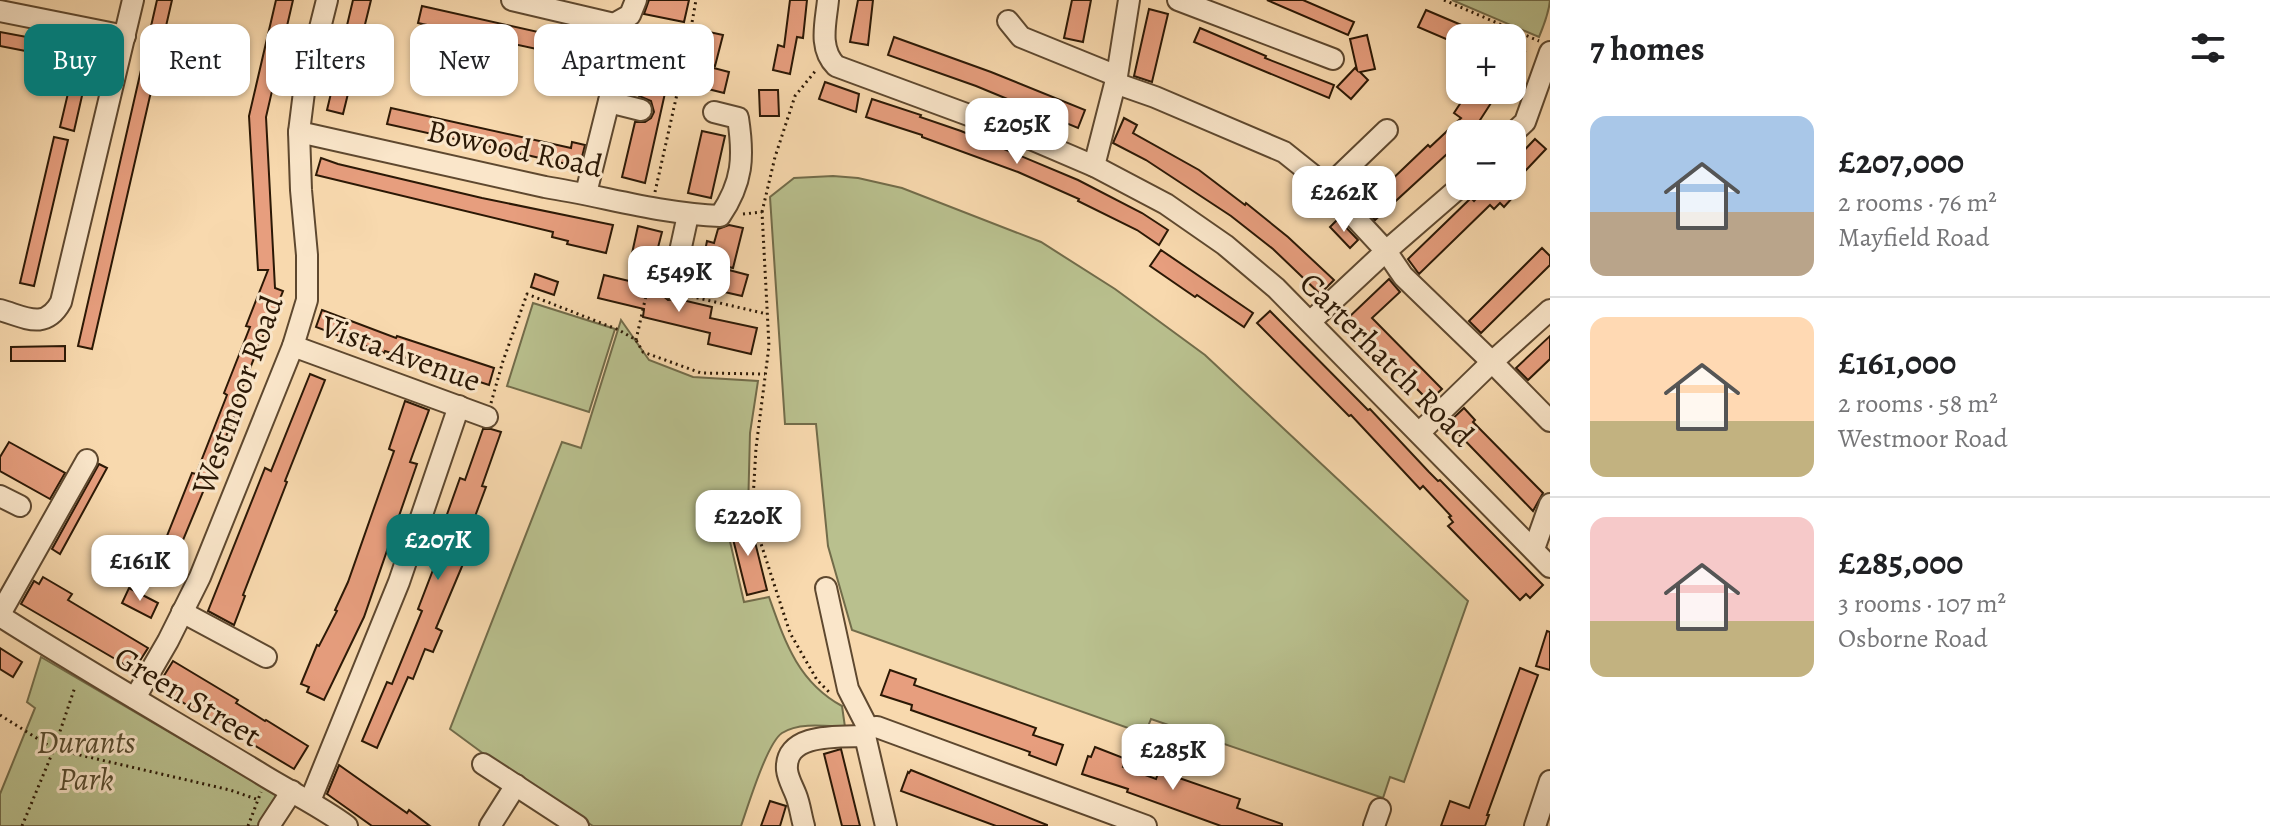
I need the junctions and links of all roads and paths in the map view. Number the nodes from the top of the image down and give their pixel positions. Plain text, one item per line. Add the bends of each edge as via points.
1 (133, 0) edge
2 (327, 0) edge
3 (512, 0) edge
4 (636, 0) edge
5 (696, 0) edge
6 (828, 0) edge
7 (1129, 0) edge
8 (1178, 0) edge
9 (1444, 0) edge
10 (0, 11) edge
11 (1008, 21) dead end
12 (614, 24) joint
13 (692, 24) edge
14 (125, 36) junction
15 (1550, 45) edge
16 (1550, 52) edge
17 (828, 56) junction
18 (1333, 59) dead end
19 (1116, 80) junction
20 (610, 96) edge
21 (677, 96) edge
22 (609, 102) junction
23 (641, 110) dead end
24 (714, 112) dead end
25 (1526, 120) edge
26 (1387, 130) dead end
27 (299, 132) junction
28 (1094, 166) junction
29 (1324, 184) junction
30 (586, 193) junction
31 (1446, 199) edge
32 (652, 207) junction
33 (762, 212) junction
34 (688, 215) junction
35 (720, 216) junction
36 (1386, 251) junction
37 (673, 291) junction
38 (0, 310) edge
39 (1550, 310) edge
40 (767, 314) junction
41 (1310, 322) junction
42 (636, 340) junction
43 (293, 346) junction
44 (1492, 362) junction
45 (765, 374) junction
46 (459, 406) junction
47 (487, 417) joint
48 (1550, 421) edge
49 (1419, 433) junction
50 (87, 460) dead end
51 (0, 496) edge
52 (1550, 504) edge
53 (20, 506) dead end
54 (1534, 549) junction
55 (1550, 567) edge
56 (826, 588) dead end
57 (182, 612) junction
58 (0, 615) edge
59 (266, 657) dead end
60 (77, 682) junction
61 (135, 698) junction
62 (0, 715) edge
63 (864, 726) junction
64 (54, 749) junction
65 (483, 764) dead end
66 (1550, 781) edge
67 (516, 785) junction
68 (263, 787) dead end
69 (301, 796) junction
70 (259, 800) junction
71 (22, 826) edge
72 (248, 826) edge
73 (269, 826) edge
74 (347, 826) edge
75 (490, 826) edge
76 (578, 826) edge
77 (804, 826) edge
78 (886, 826) edge
79 (1146, 826) edge
80 (1535, 826) edge

1 - 14 street
2 - 27 street, Westmoor Road
3 - 12 street
4 - 12 street via 630,15
5 - 13 path
6 - 17 street
7 - 19 street
8 - 18 street
9 - 15 path
10 - 14 street
11 - 19 street via 1021,37
14 - 38 street via 61,302 47,319
16 - 25 street
17 - 28 street, Carterhatch Road via 845,70
17 - 33 path via 795,96
19 - 28 street
19 - 29 street via 1284,152
20 - 22 street
21 - 32 path
22 - 23 street
22 - 30 street
24 - 35 street via 738,118 743,157 732,198
26 - 29 street via 1335,180
27 - 30 street, Bowood Road
27 - 43 street, Westmoor Road via 307,300
28 - 41 street, Carterhatch Road via 1166,204 1225,245
29 - 36 street
30 - 32 street, Bowood Road
31 - 36 street
32 - 34 street, Bowood Road
33 - 35 path
33 - 40 path
34 - 35 street, Bowood Road
34 - 37 street
36 - 41 street
36 - 44 street via 1403,276
37 - 40 path
37 - 42 path via 648,287
39 - 44 street
40 - 45 path
41 - 49 street, Carterhatch Road
42 - 45 path via 643,352 701,373
42 - 47 path via 527,294
43 - 46 street, Vista Avenue
43 - 57 street, Westmoor Road
44 - 48 street
44 - 49 street
45 - 63 path via 752,516 790,633 817,680
46 - 47 street, Vista Avenue
46 - 69 street via 399,582
49 - 54 street, Carterhatch Road
50 - 58 street
51 - 53 street
52 - 54 street
54 - 55 street, Carterhatch Road
56 - 63 street via 848,689
57 - 59 street
57 - 61 street, Westmoor Road
58 - 60 street, Green Street
60 - 61 street, Green Street
60 - 64 path
61 - 69 street, Green Street
62 - 64 path
63 - 77 street via 794,748 787,770
63 - 78 street
63 - 79 street
64 - 70 path
64 - 71 path
65 - 67 street
66 - 80 street
67 - 75 street
67 - 76 street
68 - 70 path
69 - 73 street
69 - 74 street, Green Street
70 - 72 path

